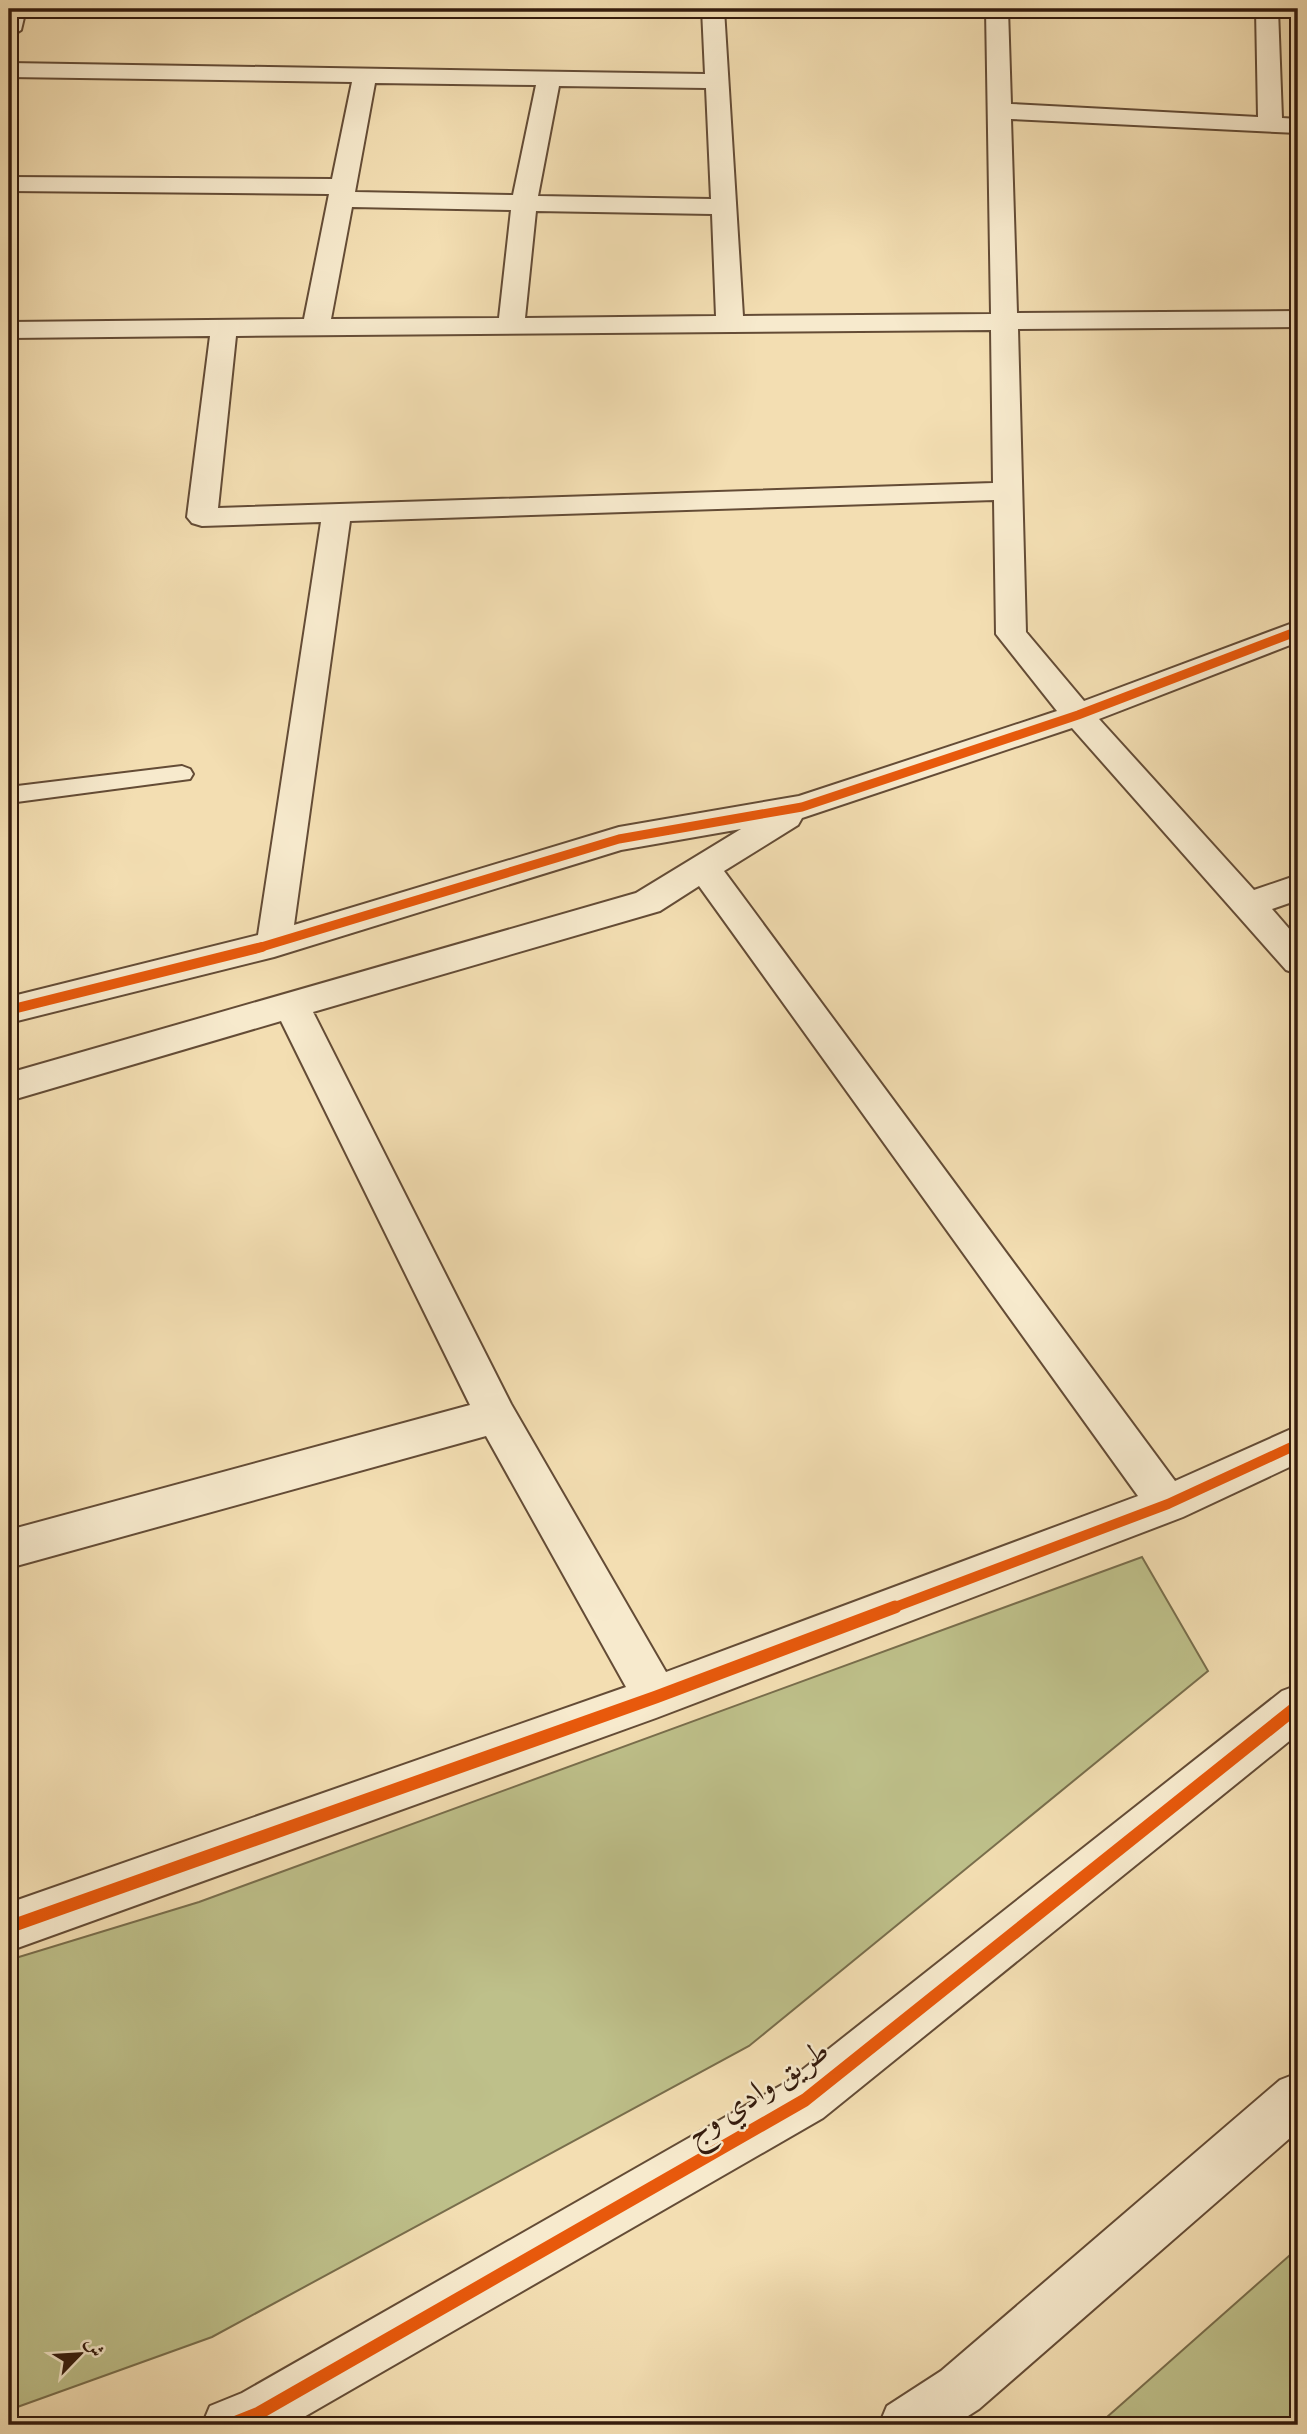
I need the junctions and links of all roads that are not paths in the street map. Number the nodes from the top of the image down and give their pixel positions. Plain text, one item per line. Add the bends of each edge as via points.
1 (18, 9) edge
2 (713, 9) edge
3 (997, 9) edge
4 (1267, 9) edge
5 (13, 30) dead end
6 (9, 70) edge
7 (365, 76) junction
8 (549, 79) junction
9 (717, 81) junction
10 (999, 111) junction
11 (1270, 124) junction
12 (1298, 125) edge
13 (9, 184) edge
14 (342, 193) junction
15 (524, 203) junction
16 (724, 207) junction
17 (1298, 319) edge
18 (1004, 321) junction
19 (730, 323) junction
20 (511, 325) junction
21 (224, 327) junction
22 (316, 327) junction
23 (9, 330) edge
24 (1008, 491) junction
25 (337, 513) junction
26 (1298, 631) edge
27 (1078, 715) junction
28 (182, 774) dead end
29 (9, 794) edge
30 (802, 807) junction
31 (704, 867) junction
32 (1298, 887) edge
33 (1250, 904) junction
34 (274, 944) junction
35 (1298, 961) edge
36 (292, 1004) junction
37 (9, 1010) edge
38 (9, 1087) edge
39 (496, 1416) junction
40 (1298, 1444) edge
41 (1168, 1504) junction
42 (9, 1549) edge
43 (656, 1697) junction
44 (1298, 1706) edge
45 (9, 1927) edge
46 (1298, 2098) edge
47 (229, 2425) edge
48 (906, 2425) edge

1 - 5 lane
2 - 9 street
3 - 10 street
4 - 11 street
6 - 7 street
7 - 8 street
7 - 14 street
8 - 9 street
8 - 15 street
9 - 16 street
10 - 11 street
10 - 18 street
11 - 12 street
13 - 14 street
14 - 15 street
14 - 22 street
15 - 16 street
15 - 20 street
16 - 19 street
17 - 18 street
18 - 19 street
18 - 24 street
19 - 20 street
20 - 22 street
21 - 22 street
21 - 23 street
21 - 25 street via 202,517
24 - 25 street
24 - 27 street via 1011,634
25 - 34 street
26 - 27 street
27 - 30 street
27 - 33 street
28 - 29 lane
30 - 31 street
30 - 34 street via 619,839
31 - 36 street via 648,902
31 - 41 street
32 - 33 street
33 - 35 street
34 - 37 street
36 - 38 street
36 - 39 street
39 - 42 street
39 - 43 street
40 - 41 street
41 - 43 street
43 - 45 street
44 - 47 street, طريق وادي وج via 805,2101 259,2413
46 - 48 street via 960,2390

